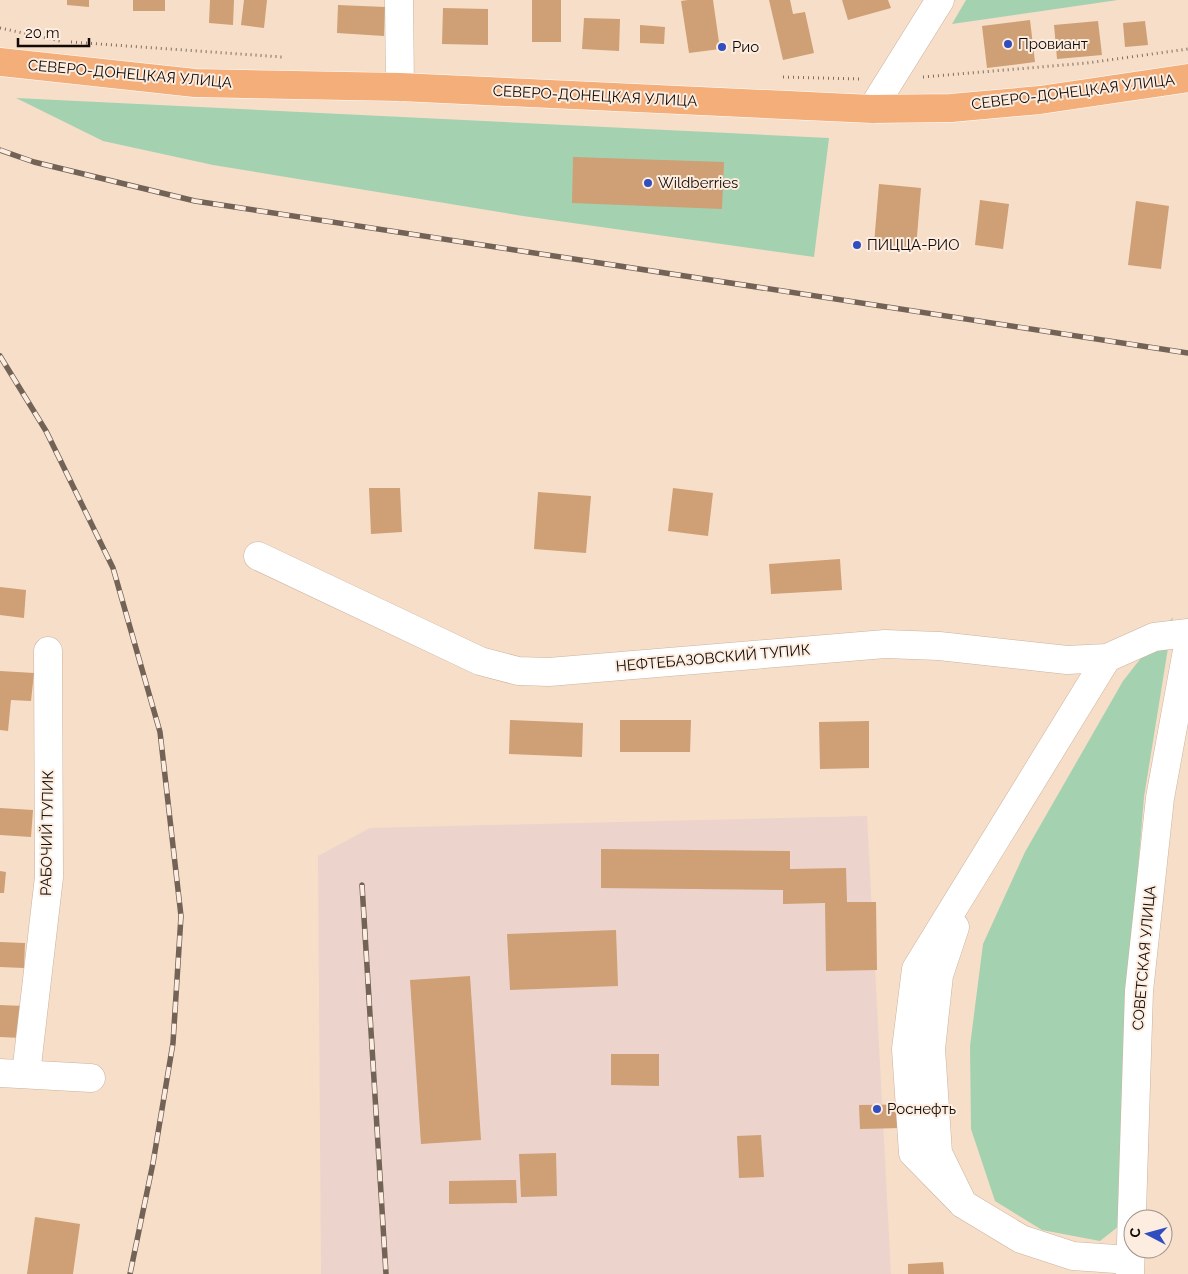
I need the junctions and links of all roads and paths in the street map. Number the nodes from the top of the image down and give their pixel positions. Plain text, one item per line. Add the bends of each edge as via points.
1 (399, 0) edge
2 (940, 0) edge
3 (0, 28) edge
4 (1188, 48) edge
5 (290, 58) dead end
6 (0, 62) edge
7 (773, 77) dead end
8 (1188, 78) edge
9 (891, 80) junction
10 (400, 87) junction
11 (872, 109) junction
12 (258, 556) dead end
13 (1188, 633) edge
14 (1188, 645) edge
15 (48, 651) dead end
16 (1107, 658) junction
17 (13, 1074) edge
18 (91, 1078) dead end
19 (1130, 1267) edge

1 - 10 street
2 - 9 street
3 - 5 path via 62,41
4 - 9 path via 1087,63
6 - 10 main road, СЕВЕРО-ДОНЕЦКАЯ УЛИЦА via 195,83
7 - 9 path
8 - 11 main road, СЕВЕРО-ДОНЕЦКАЯ УЛИЦА via 1040,100 951,108
9 - 11 street
10 - 11 main road, СЕВЕРО-ДОНЕЦКАЯ УЛИЦА
12 - 16 street, НЕФТЕБАЗОВСКИЙ ТУПИК via 480,661 518,671 549,672 885,644 939,646 1067,660
13 - 16 street, НЕФТЕБАЗОВСКИЙ ТУПИК via 1154,637
14 - 19 street, СОВЕТСКАЯ УЛИЦА via 1160,798 1139,991
15 - 17 street, РАБОЧИЙ ТУПИК via 49,877
16 - 19 street via 968,887 939,975 931,1049 938,1153 963,1204 1030,1242 1073,1256
17 - 18 street

